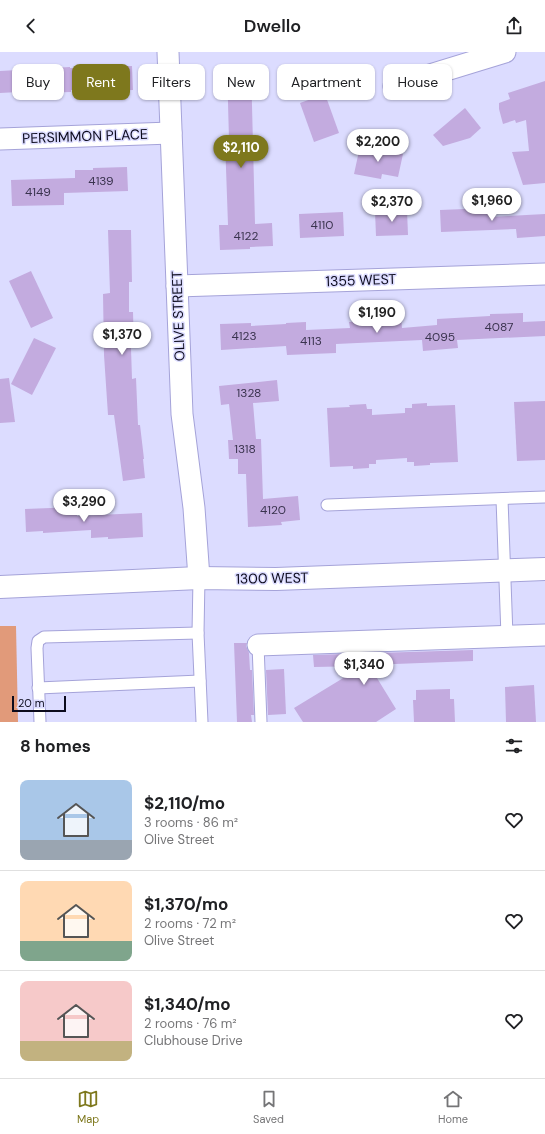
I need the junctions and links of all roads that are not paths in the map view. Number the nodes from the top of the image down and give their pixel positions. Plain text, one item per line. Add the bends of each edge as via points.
1 (168, 52) edge
2 (505, 52) edge
3 (452, 68) edge
4 (171, 133) junction
5 (0, 139) edge
6 (545, 274) edge
7 (177, 286) junction
8 (545, 497) edge
9 (502, 499) junction
10 (327, 505) dead end
11 (545, 569) edge
12 (505, 571) junction
13 (199, 578) junction
14 (0, 587) edge
15 (198, 633) junction
16 (545, 635) edge
17 (507, 636) junction
18 (258, 645) joint
19 (200, 682) junction
20 (38, 688) junction
21 (40, 722) edge
22 (202, 722) edge
23 (261, 722) edge

1 - 4 street, OLIVE STREET
2 - 3 street
4 - 5 street, PERSIMMON PLACE
4 - 7 street, OLIVE STREET
6 - 7 street, 1355 WEST
7 - 13 street, OLIVE STREET via 182,414 194,508
8 - 9 lane
9 - 10 lane
9 - 12 lane
11 - 12 street, 1300 WEST
12 - 13 street, 1300 WEST via 276,579
12 - 17 lane
13 - 14 street, 1300 WEST
13 - 15 lane
15 - 19 lane
15 - 20 lane via 44,637 38,641 37,648
16 - 17 street
17 - 18 street
18 - 23 lane
19 - 20 lane
19 - 22 lane
20 - 21 lane

